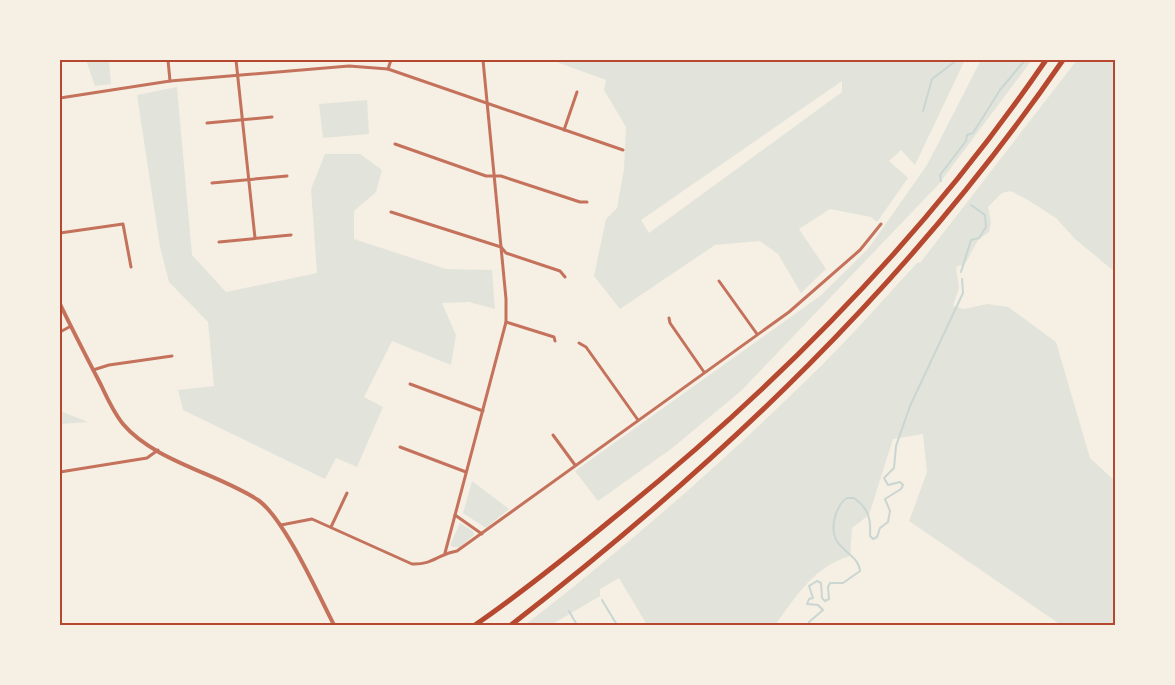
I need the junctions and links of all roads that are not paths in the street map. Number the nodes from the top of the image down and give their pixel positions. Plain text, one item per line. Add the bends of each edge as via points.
1 (168, 60) edge
2 (236, 60) edge
3 (391, 60) edge
4 (483, 60) edge
5 (1046, 60) edge
6 (1063, 60) edge
7 (388, 69) junction
8 (238, 76) junction
9 (170, 81) junction
10 (577, 92) dead end
11 (60, 98) edge
12 (487, 104) junction
13 (272, 117) dead end
14 (242, 120) junction
15 (207, 123) dead end
16 (564, 130) junction
17 (395, 144) dead end
18 (623, 150) dead end
19 (287, 176) dead end
20 (495, 176) junction
21 (248, 179) junction
22 (212, 182) dead end
23 (587, 202) dead end
24 (391, 212) dead end
25 (881, 224) dead end
26 (60, 233) edge
27 (291, 234) dead end
28 (255, 238) junction
29 (219, 242) dead end
30 (501, 247) junction
31 (131, 267) dead end
32 (565, 276) dead end
33 (719, 281) dead end
34 (60, 304) edge
35 (668, 318) dead end
36 (506, 322) junction
37 (71, 326) junction
38 (60, 332) edge
39 (757, 334) junction
40 (555, 341) dead end
41 (579, 343) dead end
42 (172, 356) dead end
43 (93, 370) junction
44 (704, 372) junction
45 (410, 384) dead end
46 (484, 411) junction
47 (638, 420) junction
48 (553, 435) dead end
49 (400, 447) dead end
50 (159, 450) junction
51 (575, 465) junction
52 (60, 472) edge
53 (466, 472) junction
54 (347, 494) dead end
55 (455, 516) junction
56 (280, 525) junction
57 (331, 527) junction
58 (482, 534) junction
59 (445, 553) junction
60 (334, 625) edge
61 (475, 625) edge
62 (511, 625) edge

1 - 9 street
2 - 8 street
3 - 7 street
4 - 12 street
5 - 61 highway via 940,202 822,332 686,460 531,585
6 - 62 highway via 1020,122 932,232 825,350 690,478
7 - 8 street via 349,66
7 - 12 street
8 - 9 street
8 - 14 street
9 - 11 street
10 - 16 street
12 - 16 street
12 - 20 street
13 - 14 street
14 - 15 street
14 - 21 street
16 - 18 street
17 - 20 street via 486,176
19 - 21 street
20 - 23 street
20 - 30 street
21 - 22 street
21 - 28 street
24 - 30 street
25 - 39 street via 860,250 814,292
26 - 31 street via 123,224
27 - 28 street
28 - 29 street
30 - 32 street via 506,253 560,271
30 - 36 street
33 - 39 street
34 - 37 street
35 - 44 street
36 - 40 street via 554,337
36 - 46 street
37 - 38 street
37 - 43 street
39 - 44 street
41 - 47 street via 586,347
42 - 43 street
43 - 50 street via 123,425
44 - 47 street
45 - 46 street
46 - 53 street
47 - 51 street
48 - 51 street
49 - 53 street
50 - 52 street via 147,458
50 - 56 street via 259,501
51 - 58 street
53 - 55 street
54 - 57 street
55 - 58 street
55 - 59 street
56 - 57 street via 312,519
56 - 60 street
57 - 59 street via 412,564 425,565
58 - 59 street via 457,551

